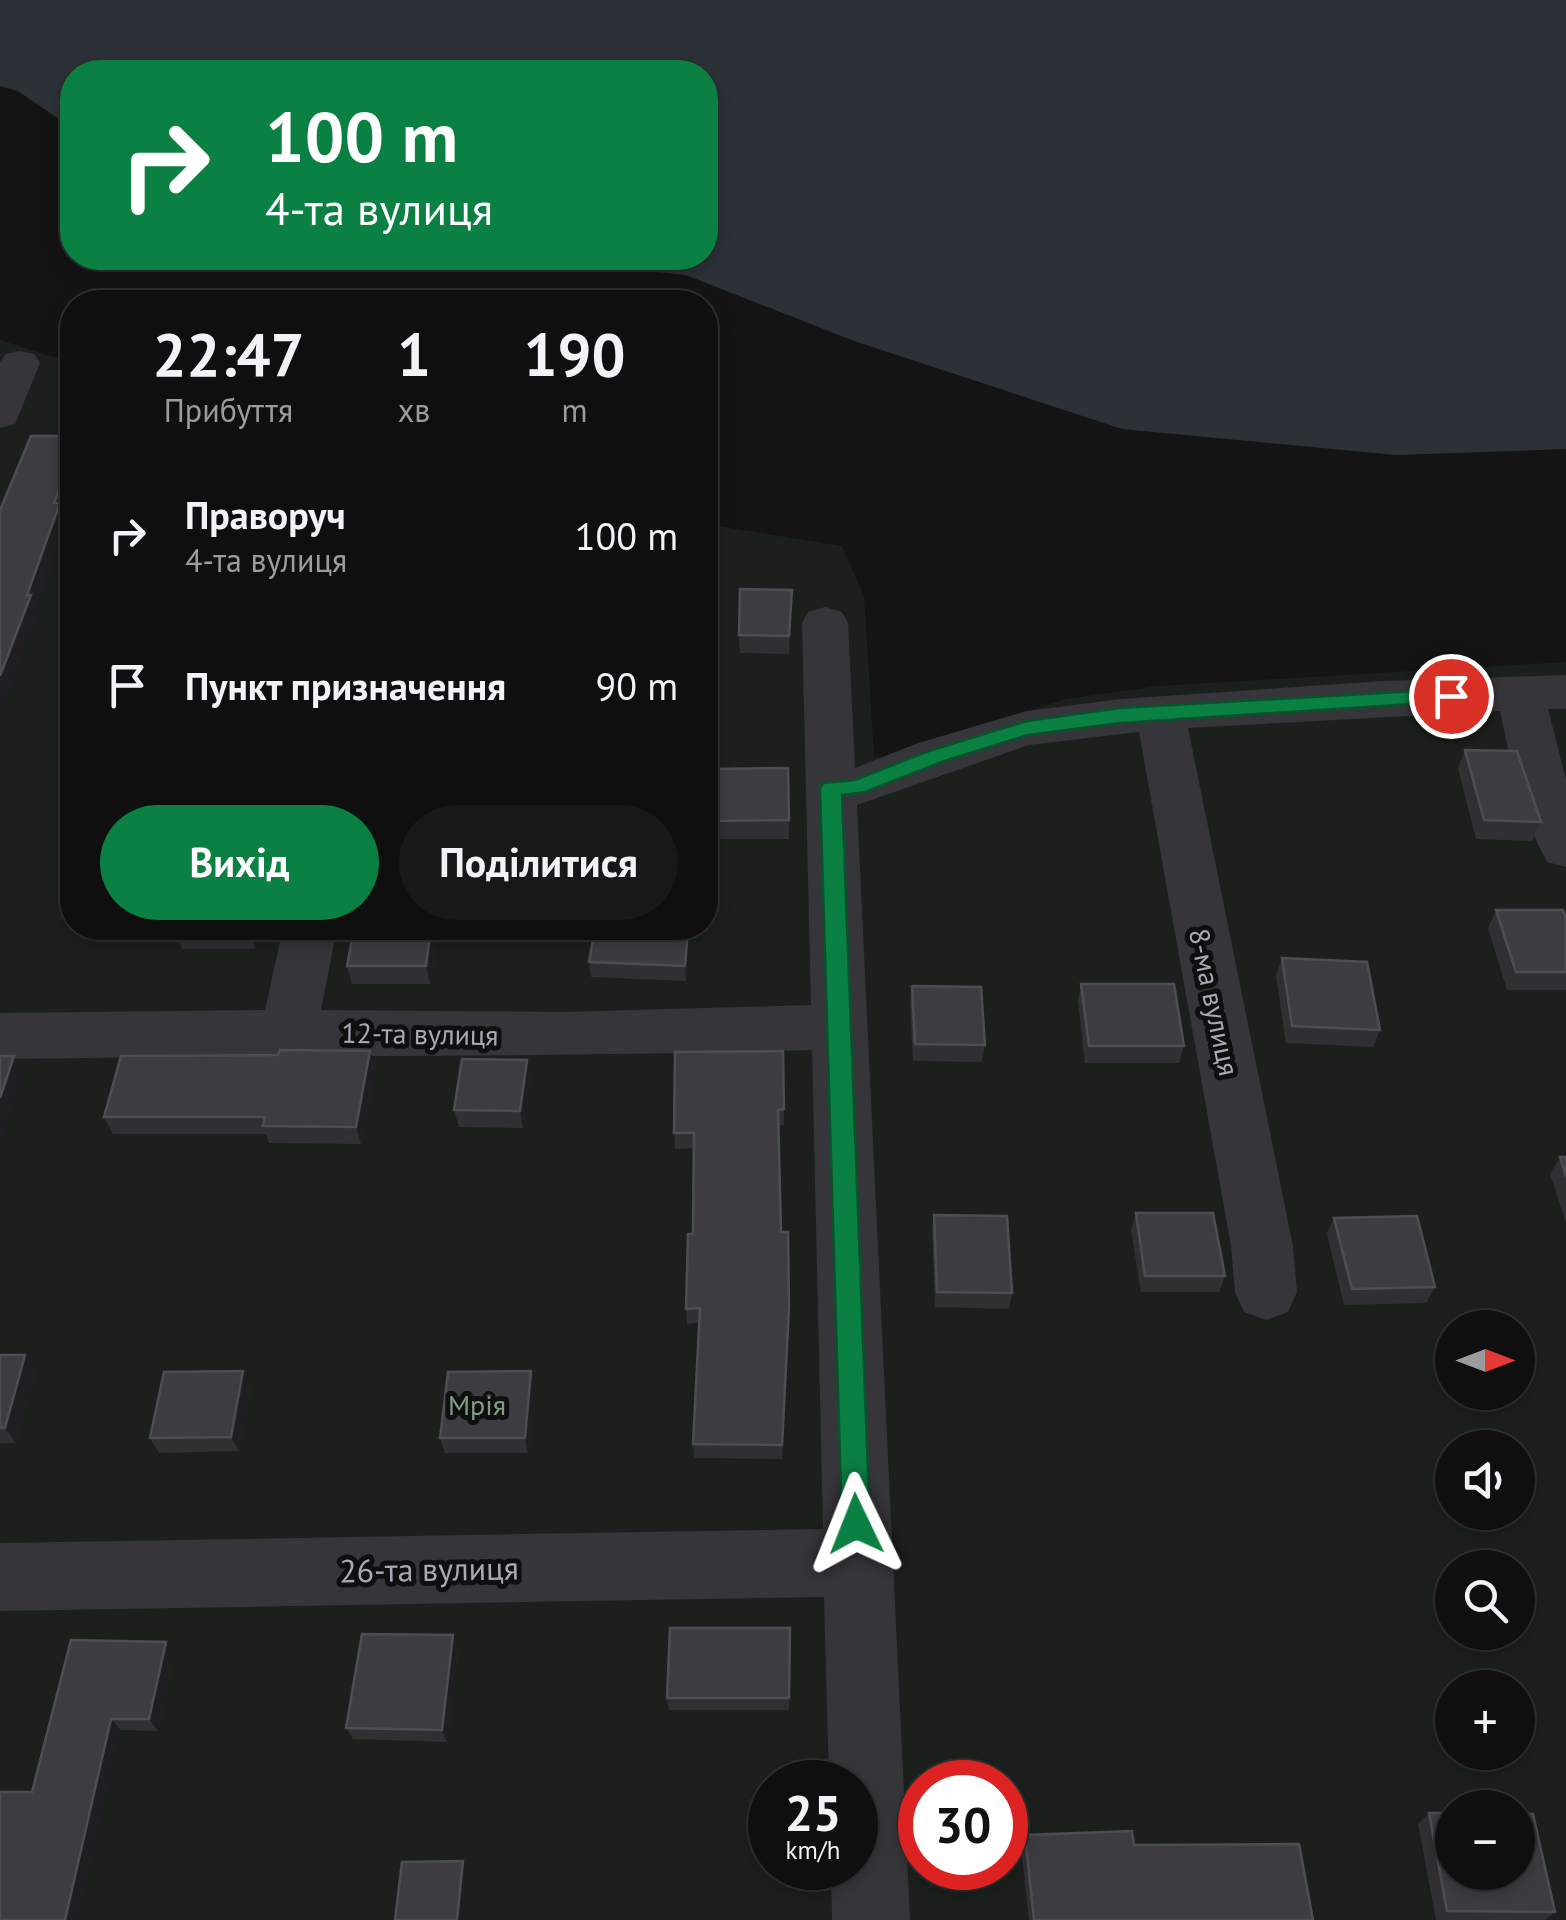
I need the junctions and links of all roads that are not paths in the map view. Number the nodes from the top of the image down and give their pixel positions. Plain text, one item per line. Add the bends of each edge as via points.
1 (20, 364) dead end
2 (0, 416) edge
3 (825, 623) dead end
4 (1543, 693) edge
5 (1162, 712) junction
6 (831, 788) junction
7 (1566, 848) edge
8 (307, 940) edge
9 (839, 1027) junction
10 (288, 1032) junction
11 (0, 1036) edge
12 (1266, 1292) dead end
13 (857, 1562) junction
14 (0, 1577) edge
15 (871, 1920) edge

1 - 2 street
3 - 6 street
4 - 5 street
4 - 7 street via 1537,752
5 - 6 street via 1027,728 857,787
5 - 12 street, 8-ма вулиця
6 - 9 street
8 - 10 street
9 - 10 street, 12-та вулиця via 564,1036
9 - 13 street
10 - 11 street, 12-та вулиця
13 - 14 street, 26-та вулиця
13 - 15 street

